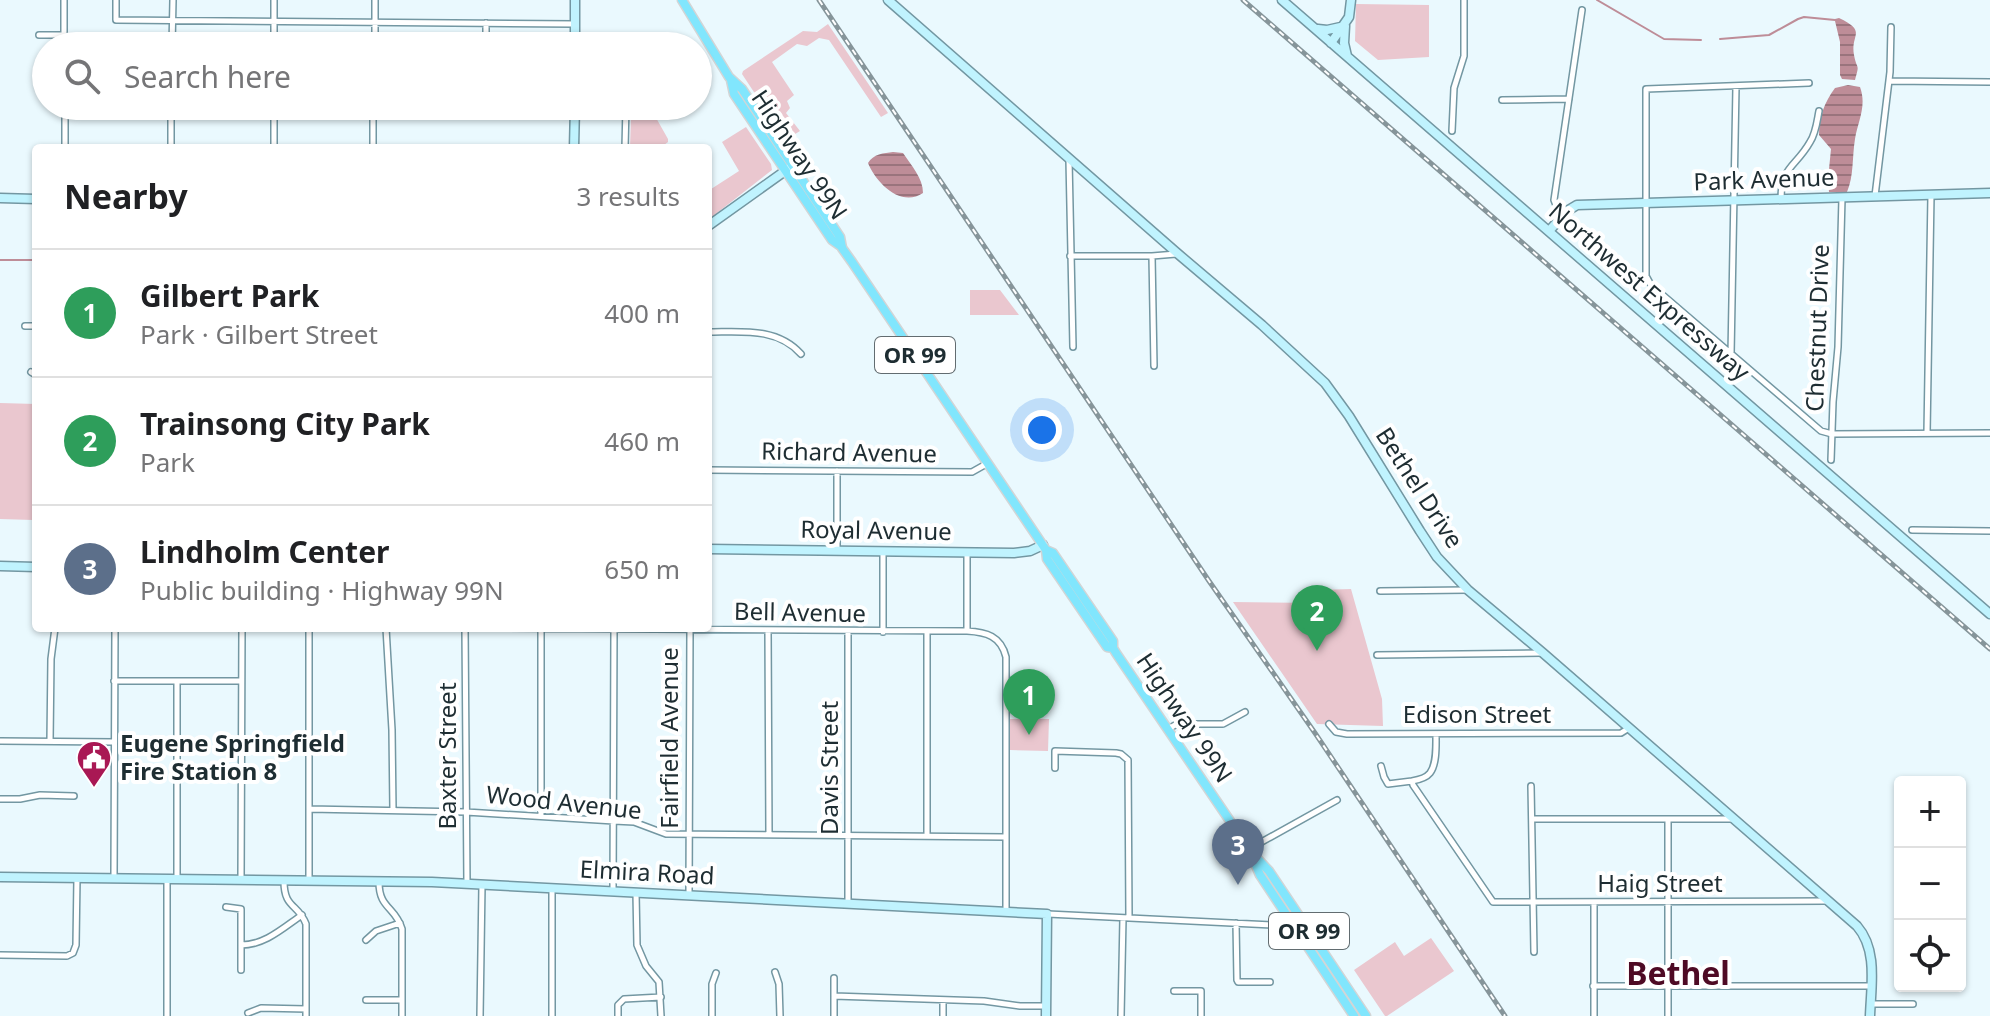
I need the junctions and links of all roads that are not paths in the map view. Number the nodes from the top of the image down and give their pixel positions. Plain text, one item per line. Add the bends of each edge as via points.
1 (64, 0) edge
2 (116, 0) edge
3 (173, 0) edge
4 (274, 0) edge
5 (375, 0) edge
6 (575, 0) edge
7 (682, 0) edge
8 (888, 0) edge
9 (1282, 0) edge
10 (1351, 0) edge
11 (1464, 0) edge
12 (1582, 10) dead end
13 (172, 20) junction
14 (274, 21) junction
15 (375, 22) junction
16 (486, 23) junction
17 (575, 24) junction
18 (1345, 26) junction
19 (1891, 27) dead end
20 (1315, 29) junction
21 (64, 32) edge
22 (172, 32) edge
23 (274, 32) edge
24 (375, 32) edge
25 (486, 32) edge
26 (575, 32) edge
27 (702, 32) edge
28 (1331, 43) junction
29 (712, 49) edge
30 (1347, 57) junction
31 (1889, 81) junction
32 (1990, 82) edge
33 (1809, 83) dead end
34 (1736, 87) junction
35 (1569, 99) junction
36 (1502, 100) dead end
37 (1819, 111) dead end
38 (65, 120) edge
39 (171, 120) edge
40 (274, 120) edge
41 (373, 120) edge
42 (575, 120) edge
43 (626, 120) edge
44 (1452, 131) dead end
45 (65, 144) edge
46 (171, 144) edge
47 (274, 144) edge
48 (373, 144) edge
49 (574, 144) edge
50 (625, 144) edge
51 (1069, 158) junction
52 (788, 168) junction
53 (1990, 193) edge
54 (1931, 195) junction
55 (1874, 197) junction
56 (0, 198) edge
57 (1842, 198) junction
58 (32, 199) edge
59 (1781, 199) junction
60 (1735, 200) junction
61 (1646, 203) junction
62 (1563, 215) junction
63 (712, 223) edge
64 (1549, 231) junction
65 (1177, 253) junction
66 (1070, 256) junction
67 (1152, 256) junction
68 (25, 326) dead end
69 (32, 326) edge
70 (712, 332) edge
71 (1073, 347) dead end
72 (801, 354) dead end
73 (1731, 355) junction
74 (1154, 366) dead end
75 (1927, 433) junction
76 (1990, 433) edge
77 (1832, 434) junction
78 (1831, 460) dead end
79 (988, 463) junction
80 (712, 470) edge
81 (837, 471) junction
82 (1912, 530) dead end
83 (1990, 531) edge
84 (1044, 548) junction
85 (712, 549) edge
86 (837, 551) junction
87 (883, 551) junction
88 (967, 552) junction
89 (0, 566) edge
90 (32, 567) edge
91 (1468, 590) junction
92 (1380, 591) dead end
93 (1990, 614) edge
94 (712, 629) edge
95 (768, 630) junction
96 (848, 631) junction
97 (967, 631) junction
98 (54, 632) edge
99 (115, 632) edge
100 (242, 632) edge
101 (309, 632) edge
102 (386, 632) edge
103 (465, 632) edge
104 (541, 632) edge
105 (614, 632) edge
106 (690, 632) edge
107 (883, 632) junction
108 (927, 632) junction
109 (1543, 653) junction
110 (1377, 655) dead end
111 (114, 681) junction
112 (177, 681) junction
113 (241, 681) junction
114 (1245, 712) dead end
115 (1329, 724) dead end
116 (1629, 728) junction
117 (1167, 729) junction
118 (1436, 734) junction
119 (0, 741) edge
120 (50, 741) junction
121 (114, 742) junction
122 (1381, 766) dead end
123 (1055, 768) dead end
124 (1412, 781) junction
125 (1531, 786) dead end
126 (74, 796) dead end
127 (0, 799) edge
128 (1337, 800) dead end
129 (309, 809) junction
130 (393, 810) junction
131 (466, 812) junction
132 (541, 816) junction
133 (1532, 819) junction
134 (1733, 819) junction
135 (1668, 820) junction
136 (614, 821) junction
137 (689, 834) junction
138 (769, 835) junction
139 (848, 836) junction
140 (927, 836) junction
141 (1006, 837) junction
142 (1249, 849) junction
143 (0, 877) edge
144 (77, 878) junction
145 (114, 878) junction
146 (172, 879) junction
147 (241, 880) junction
148 (284, 881) junction
149 (309, 881) junction
150 (379, 882) junction
151 (467, 884) junction
152 (482, 885) junction
153 (552, 889) junction
154 (613, 892) junction
155 (636, 893) junction
156 (689, 896) junction
157 (1828, 901) junction
158 (1533, 902) junction
159 (1669, 902) junction
160 (1594, 903) junction
161 (848, 904) junction
162 (226, 907) dead end
163 (1006, 912) junction
164 (1047, 914) junction
165 (302, 915) junction
166 (1126, 918) junction
167 (1289, 918) junction
168 (400, 923) junction
169 (1236, 923) junction
170 (366, 940) dead end
171 (241, 945) junction
172 (1534, 952) dead end
173 (0, 955) edge
174 (241, 970) dead end
175 (775, 972) dead end
176 (716, 973) dead end
177 (834, 978) dead end
178 (1270, 982) dead end
179 (1593, 986) junction
180 (1669, 986) junction
181 (1871, 986) junction
182 (1174, 991) dead end
183 (834, 996) junction
184 (661, 997) junction
185 (366, 1000) dead end
186 (402, 1000) junction
187 (943, 1000) junction
188 (1871, 1004) junction
189 (1913, 1004) dead end
190 (1046, 1006) junction
191 (306, 1012) edge
192 (248, 1013) dead end
193 (1593, 1014) edge
194 (167, 1016) edge
195 (402, 1016) edge
196 (480, 1016) edge
197 (552, 1016) edge
198 (618, 1016) edge
199 (661, 1016) edge
200 (712, 1016) edge
201 (780, 1016) edge
202 (834, 1016) edge
203 (943, 1016) edge
204 (1046, 1016) edge
205 (1121, 1016) edge
206 (1201, 1016) edge
207 (1354, 1016) edge
208 (1366, 1016) edge
209 (1668, 1016) edge
210 (1870, 1016) edge

1 - 21 street
2 - 13 street via 116,20
3 - 13 street
4 - 14 street
5 - 15 street
6 - 17 street
7 - 27 main road, Highway 99N / OR 99
8 - 51 street, Bethel Drive
9 - 20 street, Northwest Expressway
10 - 18 street
11 - 44 street via 1464,61 1454,88
12 - 35 street
13 - 14 street
13 - 22 street
14 - 15 street
14 - 23 street
15 - 16 street
15 - 24 street
16 - 17 street
16 - 25 street
17 - 26 street
18 - 20 street
18 - 28 street
18 - 30 street
19 - 31 street
20 - 28 street, Northwest Expressway
28 - 30 street, Northwest Expressway
29 - 52 main road, Highway 99N / OR 99
30 - 64 street, Northwest Expressway
31 - 32 street
31 - 55 street
33 - 34 street
34 - 60 street
34 - 61 street via 1646,90
35 - 36 street
35 - 62 street via 1554,200
37 - 59 street via 1812,139 1785,174
38 - 45 street
39 - 46 street
40 - 47 street
41 - 48 street
42 - 49 street
43 - 50 street
51 - 65 street, Bethel Drive
51 - 66 street
52 - 63 street
52 - 79 main road, Highway 99N / OR 99
53 - 54 street, Park Avenue
54 - 55 street, Park Avenue
54 - 75 street
55 - 57 street, Park Avenue
56 - 58 street
57 - 59 street, Park Avenue
57 - 77 street, Chestnut Drive
59 - 60 street, Park Avenue
60 - 61 street, Park Avenue
60 - 73 street
61 - 62 street, Park Avenue via 1577,205
61 - 73 street via 1648,280
62 - 64 street
64 - 93 street, Northwest Expressway
65 - 67 street
65 - 91 street, Bethel Drive via 1330,388 1437,557
66 - 67 street
66 - 71 street
67 - 74 street
68 - 69 street
70 - 72 street via 769,334
73 - 77 street via 1810,423
75 - 76 street
75 - 77 street
77 - 78 street, Chestnut Drive
79 - 81 street, Richard Avenue via 972,472
79 - 84 main road, Highway 99N / OR 99
80 - 81 street, Richard Avenue
81 - 86 street
82 - 83 street
84 - 88 street, Royal Avenue
84 - 117 main road, Highway 99N / OR 99
85 - 86 street, Royal Avenue
86 - 87 street, Royal Avenue
87 - 88 street, Royal Avenue
87 - 107 street
88 - 97 street
89 - 90 street
91 - 92 street
91 - 109 street, Bethel Drive
94 - 95 street, Bell Avenue
95 - 96 street, Bell Avenue
95 - 138 street
96 - 107 street, Bell Avenue
96 - 139 street, Davis Street
97 - 108 street, Bell Avenue
97 - 141 street, Bell Avenue via 994,637 1005,650
98 - 120 street
99 - 111 street
100 - 113 street
101 - 129 street
102 - 130 street
103 - 131 street, Baxter Street
104 - 132 street
105 - 136 street
106 - 137 street, Fairfield Avenue
107 - 108 street, Bell Avenue
108 - 140 street
109 - 110 street
109 - 116 street, Bethel Drive
111 - 112 street
111 - 121 street
112 - 113 street
112 - 146 street
113 - 147 street
114 - 117 street via 1223,724 1177,724
115 - 118 street, Edison Street via 1347,734
116 - 118 street, Edison Street via 1621,733
116 - 134 street, Bethel Drive
117 - 142 main road, Highway 99N / OR 99
118 - 124 street via 1430,773
119 - 120 street
120 - 121 street
121 - 145 street
122 - 124 street via 1388,784
123 - 166 street via 1055,751 1116,753 1128,760
124 - 158 street, Haig Street via 1493,901
125 - 133 street
126 - 127 street
128 - 142 street
129 - 130 street, Wood Avenue
129 - 149 street
130 - 131 street, Wood Avenue
131 - 132 street, Wood Avenue
131 - 151 street, Baxter Street
132 - 136 street, Wood Avenue
133 - 135 street
133 - 158 street
134 - 135 street
134 - 157 street, Bethel Drive
135 - 159 street
136 - 137 street, Wood Avenue
136 - 154 street
137 - 138 street, Wood Avenue
137 - 156 street, Fairfield Avenue
138 - 139 street, Wood Avenue
139 - 140 street, Wood Avenue
139 - 161 street, Davis Street
140 - 141 street, Wood Avenue
141 - 163 street
142 - 167 main road, Highway 99N / OR 99
142 - 208 main road, Highway 99N / OR 99
143 - 144 street, Elmira Road
144 - 145 street, Elmira Road
144 - 173 street via 73,953
145 - 146 street, Elmira Road
146 - 147 street, Elmira Road
146 - 194 street
147 - 148 street, Elmira Road
148 - 149 street, Elmira Road
148 - 165 street via 286,898
149 - 150 street, Elmira Road
150 - 151 street, Elmira Road
150 - 168 street via 382,902
151 - 152 street, Elmira Road
152 - 153 street, Elmira Road
152 - 196 street
153 - 154 street, Elmira Road
153 - 197 street
154 - 155 street, Elmira Road
155 - 156 street, Elmira Road
155 - 184 street via 637,945 659,982
156 - 161 street, Elmira Road
157 - 159 street, Haig Street
157 - 181 street, Bethel Drive via 1866,938
158 - 160 street, Haig Street
158 - 172 street
159 - 160 street, Haig Street
159 - 180 street
160 - 179 street
161 - 163 street, Elmira Road
162 - 171 street via 241,909
163 - 164 street, Elmira Road
164 - 166 street, Elmira Road
164 - 190 street
165 - 171 street via 271,937
165 - 191 street via 307,930
166 - 169 street, Elmira Road
166 - 205 street
167 - 169 street, Elmira Road via 1273,925
167 - 207 main road, Highway 99N / OR 99
168 - 170 street
168 - 186 street
169 - 178 street via 1238,982
171 - 174 street
175 - 201 street
176 - 200 street
177 - 183 street
179 - 180 street
179 - 193 street
180 - 181 street
180 - 209 street
181 - 188 street, Bethel Drive
182 - 206 street via 1201,991
183 - 187 street
183 - 202 street
184 - 198 street via 624,999
184 - 199 street
185 - 186 street
186 - 195 street
187 - 190 street
187 - 203 street
188 - 189 street
188 - 210 street, Bethel Drive
190 - 204 street
191 - 192 street via 261,1008

